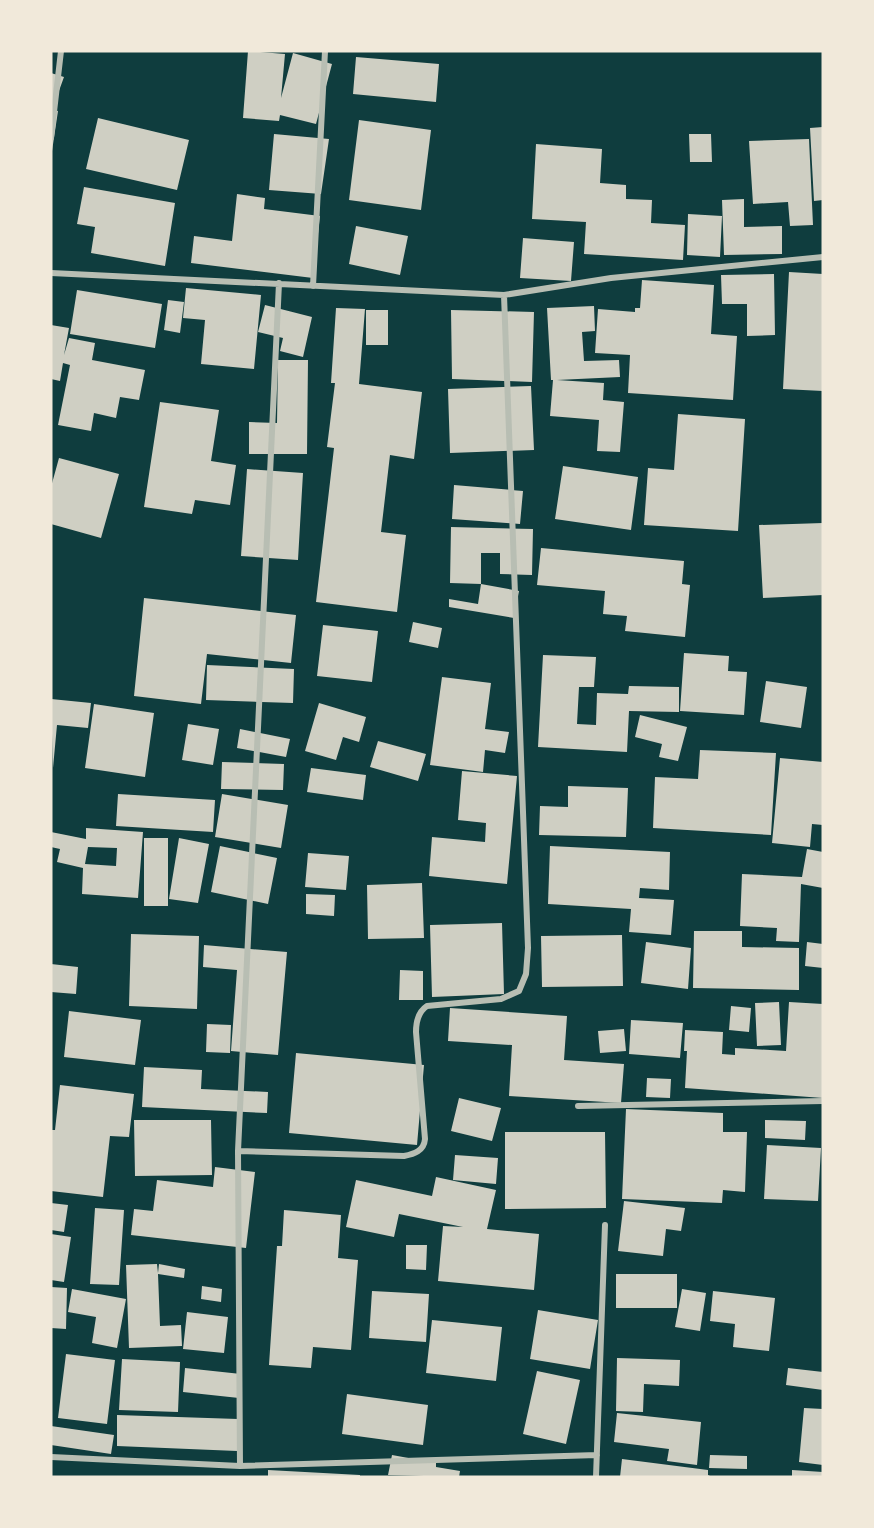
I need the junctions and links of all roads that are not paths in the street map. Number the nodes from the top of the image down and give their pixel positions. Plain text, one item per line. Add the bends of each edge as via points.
1 (61, 51) edge
2 (325, 51) edge
3 (51, 138) edge
4 (823, 257) edge
5 (51, 273) edge
6 (279, 283) junction
7 (313, 286) junction
8 (504, 295) junction
9 (823, 1101) edge
10 (579, 1106) dead end
11 (238, 1151) junction
12 (605, 1225) dead end
13 (597, 1455) junction
14 (51, 1457) edge
15 (240, 1466) junction
16 (596, 1477) edge

1 - 3 street
2 - 7 street
4 - 8 street via 611,278
5 - 6 street
6 - 7 street
6 - 11 street
7 - 8 street
8 - 11 street via 526,974 519,991 501,999 422,1009 416,1032 425,1145 416,1154
9 - 10 street
11 - 15 street
12 - 13 street
13 - 15 street
13 - 16 street
14 - 15 street

